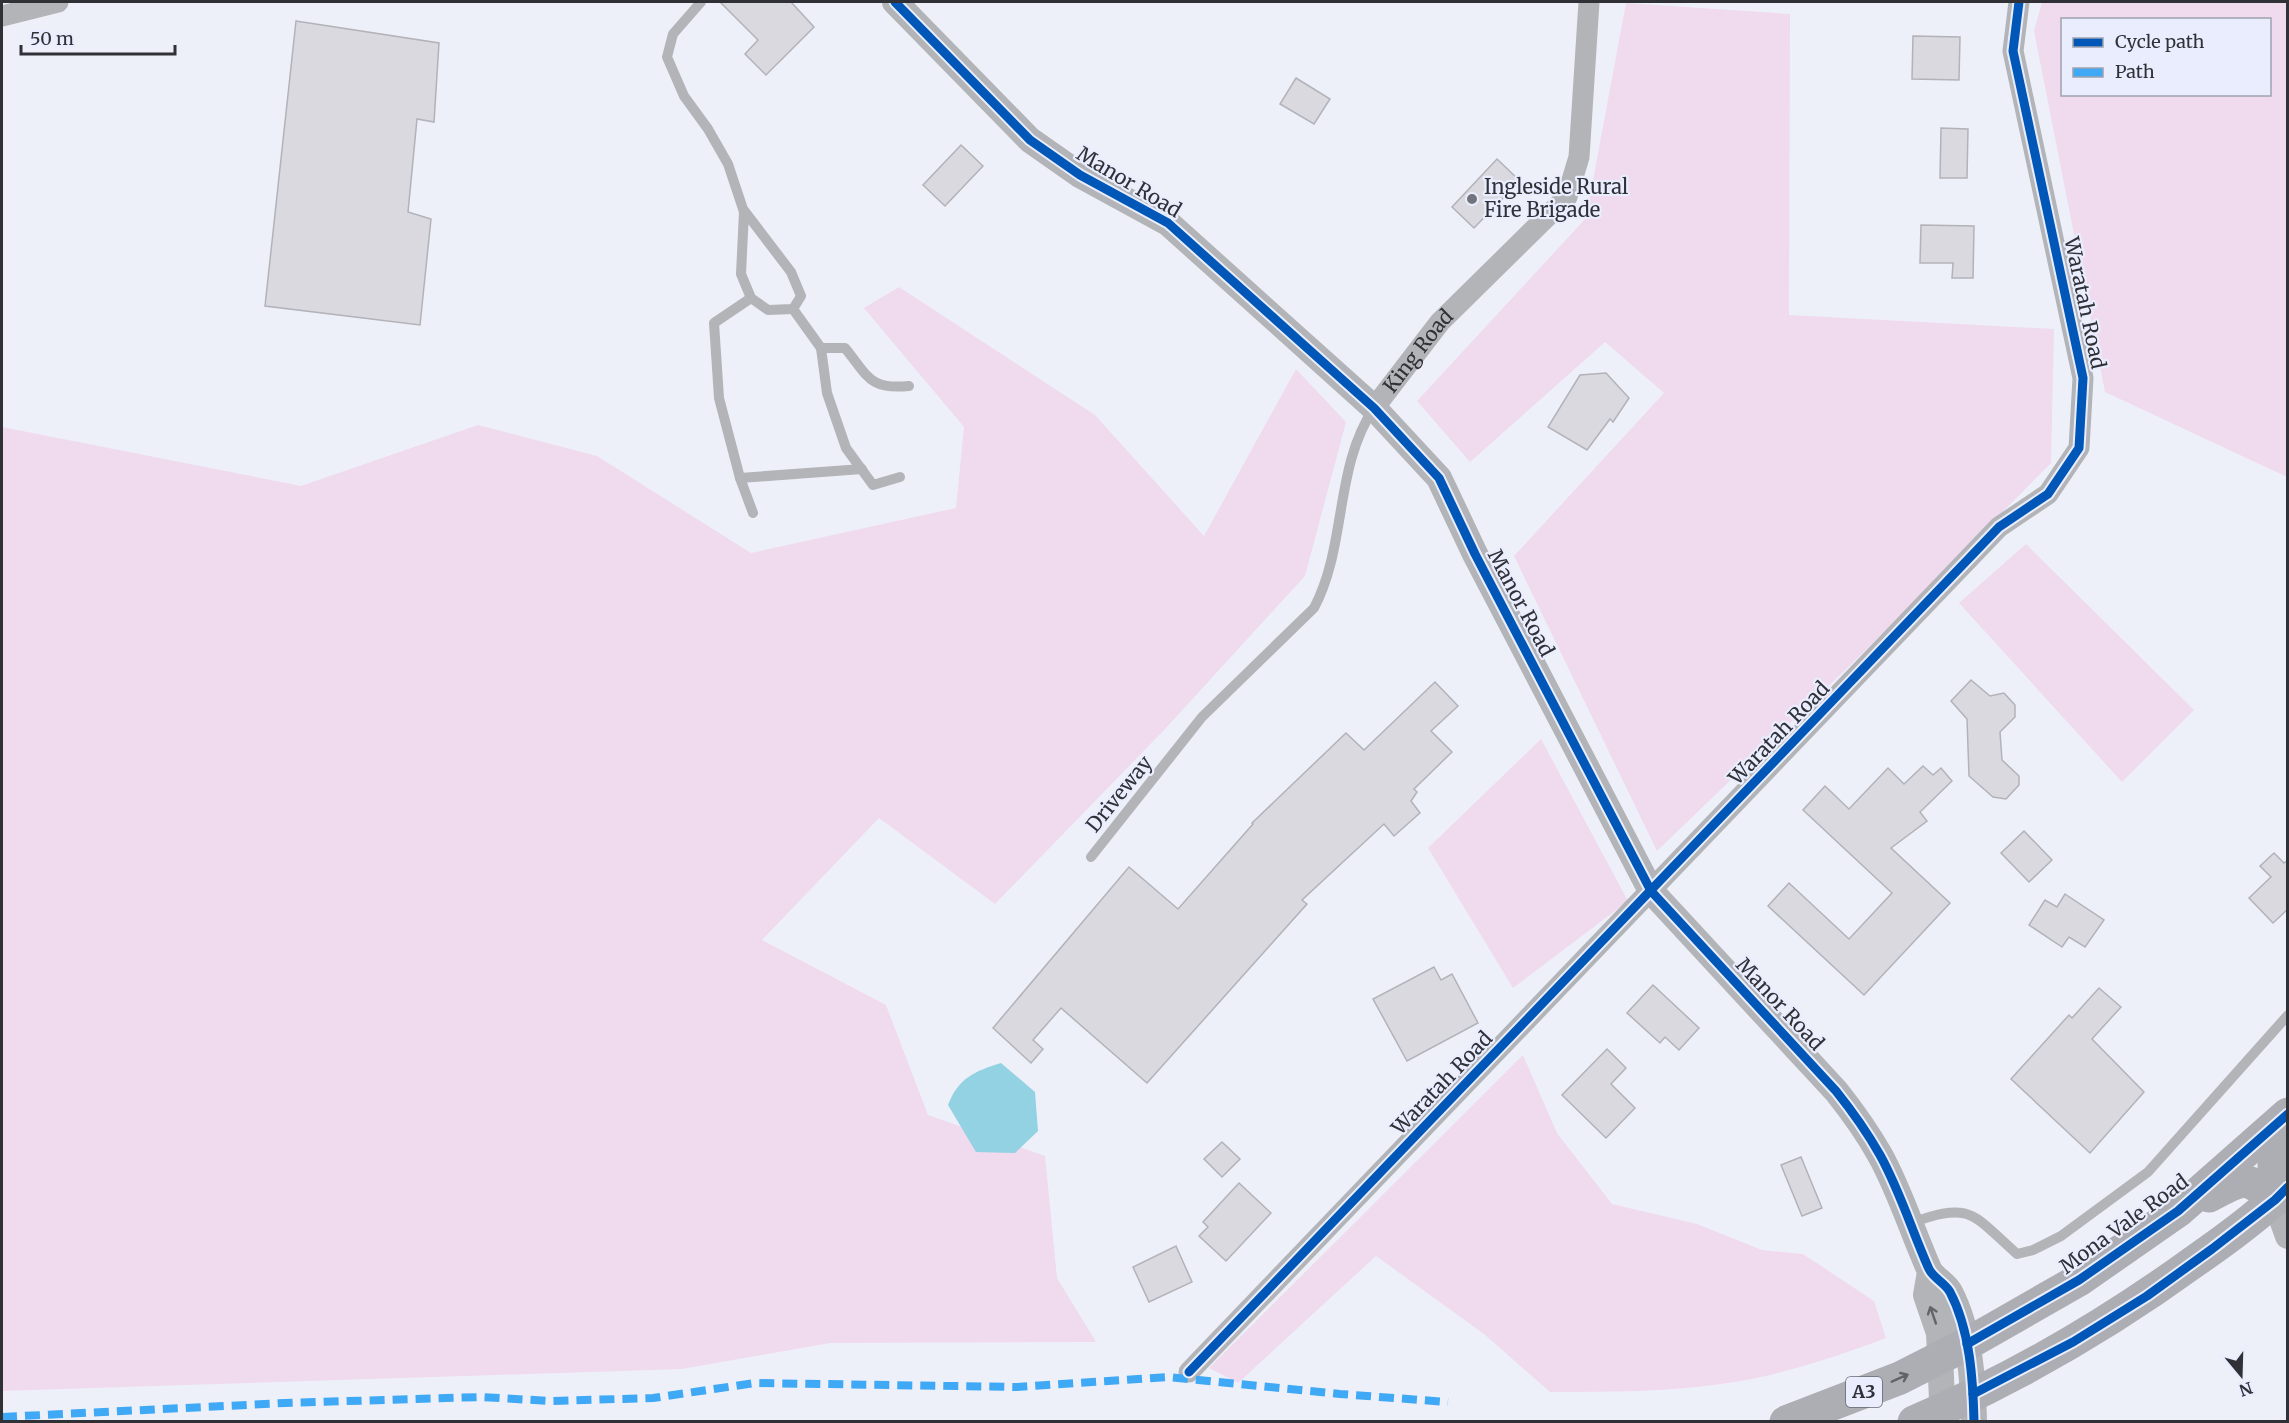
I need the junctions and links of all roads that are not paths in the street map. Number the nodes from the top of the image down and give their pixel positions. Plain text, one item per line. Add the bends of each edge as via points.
1 (58, 2) edge
2 (701, 2) edge
3 (895, 2) edge
4 (1589, 2) edge
5 (2019, 2) edge
6 (2, 16) edge
7 (743, 209) junction
8 (751, 298) junction
9 (793, 309) junction
10 (821, 348) junction
11 (909, 386) dead end
12 (1374, 408) junction
13 (862, 470) junction
14 (900, 477) dead end
15 (740, 478) junction
16 (753, 513) dead end
17 (1174, 753) joint
18 (1091, 857) dead end
19 (1651, 891) junction
20 (2288, 1015) edge
21 (2288, 1114) edge
22 (2288, 1135) edge
23 (2281, 1194) edge
24 (2178, 1211) junction
25 (1911, 1223) junction
26 (2288, 1236) edge
27 (1954, 1351) junction
28 (1189, 1372) dead end
29 (1973, 1408) edge
30 (1933, 1417) edge
31 (1786, 1422) edge

1 - 6 street
2 - 7 lane via 673,34 667,57 684,96 728,164
3 - 12 street, Manor Road via 1030,140 1080,175 1168,223
4 - 12 street, King Road via 1579,157 1567,197 1440,322
5 - 19 street, Waratah Road via 2013,51 2084,378 2079,447 2048,495 1999,527
7 - 8 lane via 741,274
7 - 9 lane via 791,272 801,296
8 - 9 lane via 768,310
8 - 15 lane via 714,323 719,398
9 - 10 lane
10 - 11 lane via 849,345 874,384
10 - 13 lane via 827,393 846,448
12 - 17 lane, King Road via 1353,454 1331,568 1314,608 1202,717
12 - 19 street, Manor Road via 1439,478
13 - 14 lane via 873,484
13 - 15 lane
15 - 16 lane
17 - 18 lane, Driveway
19 - 25 street, Manor Road via 1836,1091 1880,1155
19 - 28 street, Waratah Road
20 - 25 lane via 2148,1172 2061,1236 2017,1254 1984,1224 1961,1211
21 - 24 highway, Mona Vale Road / A3
22 - 23 highway via 2274,1163
23 - 24 highway via 2241,1180
23 - 26 street
23 - 29 highway via 2147,1296
24 - 27 highway, Mona Vale Road / A3 via 2079,1280
25 - 27 street, Manor Road via 1930,1272 1926,1295 1939,1333
27 - 29 street
27 - 30 street
31 -> 27 highway, Mona Vale Road / A3 via 1900,1378
29 - 30 highway

